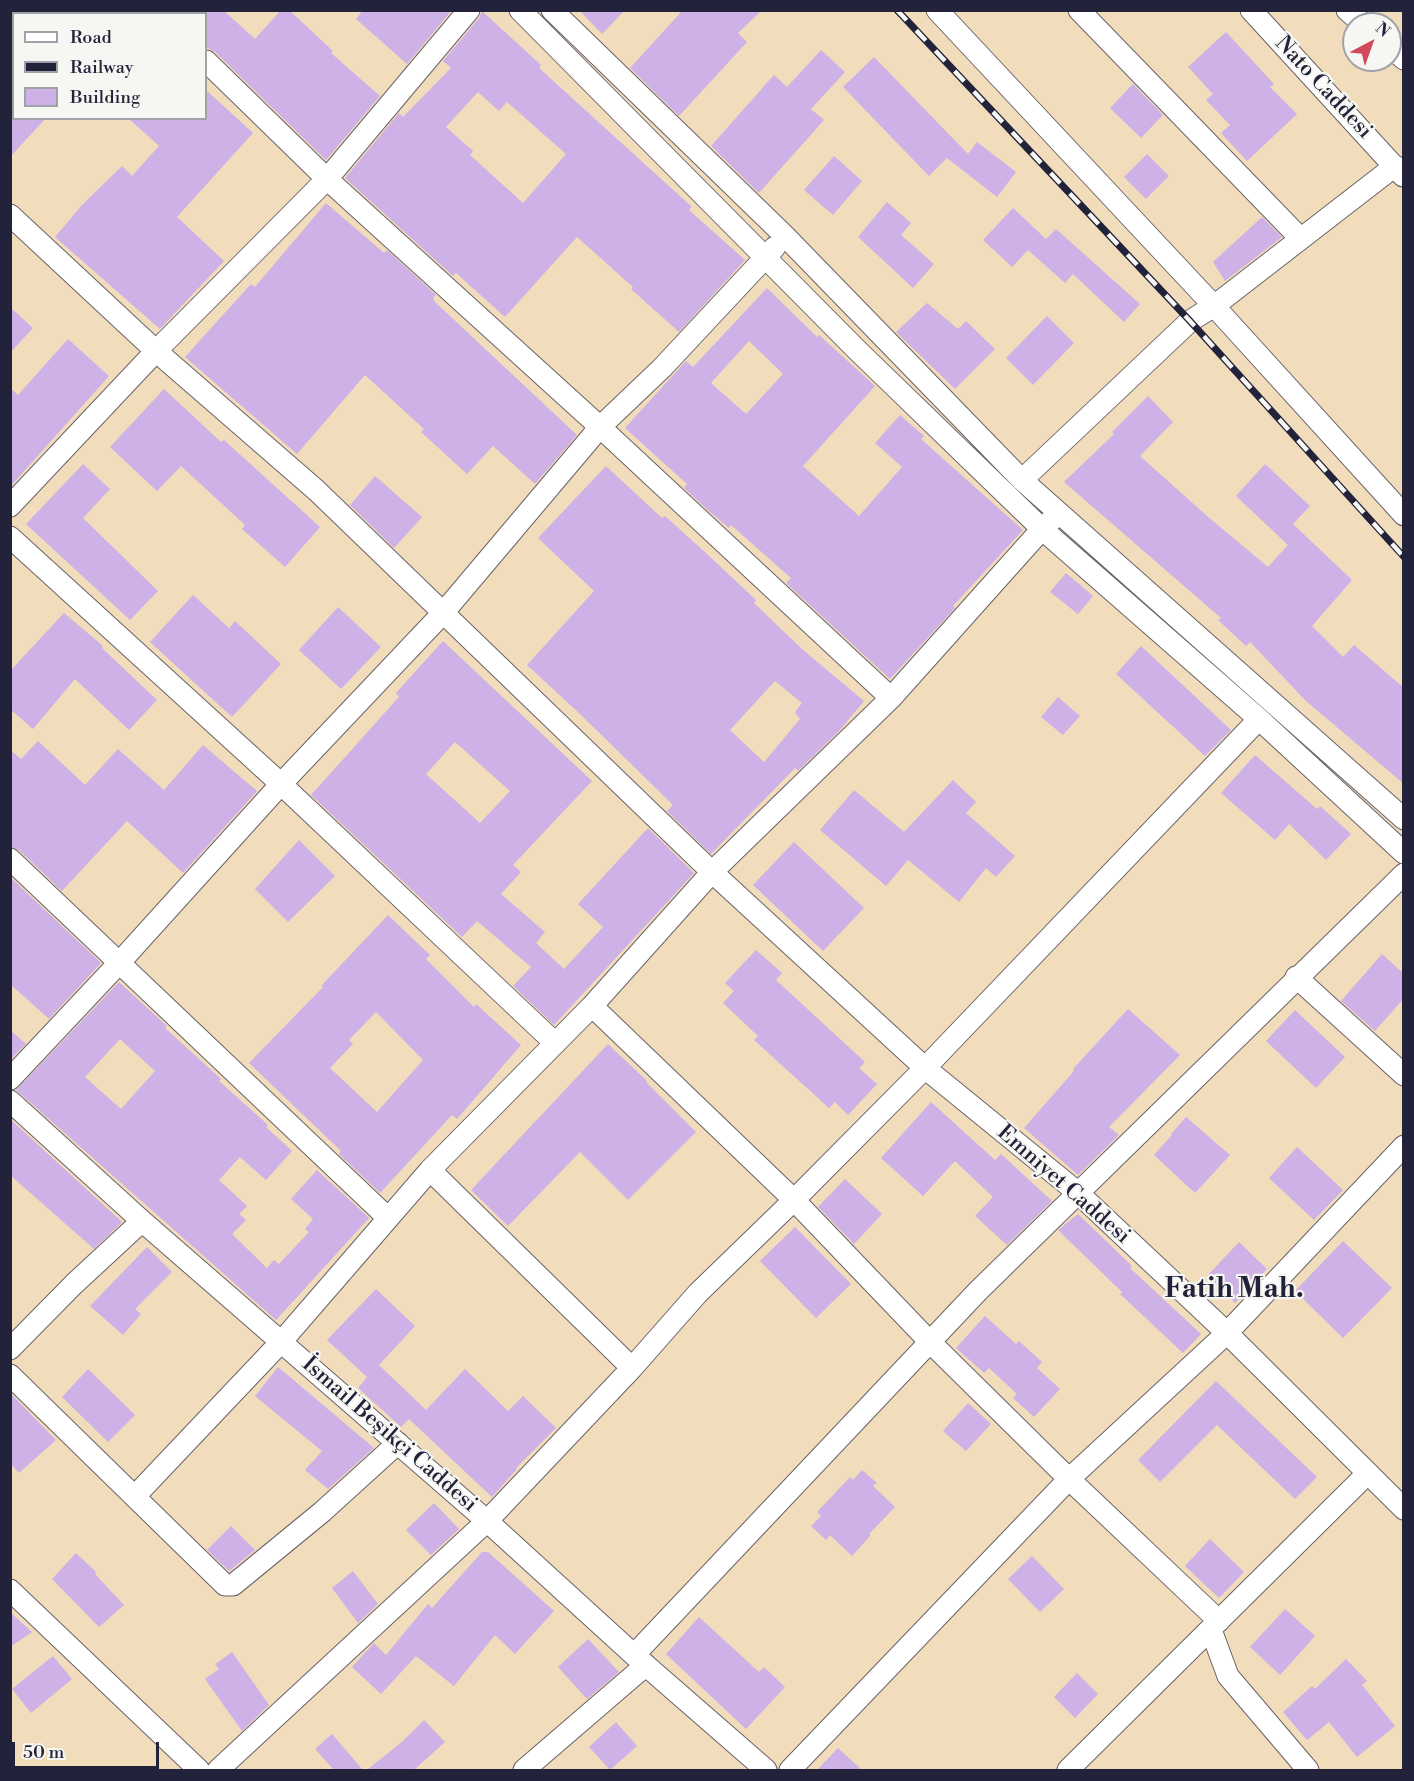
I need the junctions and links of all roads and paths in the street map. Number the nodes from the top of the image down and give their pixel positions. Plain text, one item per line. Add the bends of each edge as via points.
1 (469, 10) edge
2 (520, 10) edge
3 (552, 10) edge
4 (937, 10) edge
5 (1079, 10) edge
6 (1251, 10) edge
7 (207, 62) edge
8 (1399, 171) edge
9 (327, 179) junction
10 (10, 215) edge
11 (784, 236) junction
12 (1300, 238) junction
13 (766, 256) junction
14 (1214, 306) junction
15 (156, 351) junction
16 (600, 426) junction
17 (1022, 480) junction
18 (10, 506) edge
19 (1059, 513) junction
20 (1404, 515) edge
21 (1042, 529) junction
22 (10, 537) edge
23 (443, 613) junction
24 (891, 698) junction
25 (1258, 719) junction
26 (281, 784) junction
27 (1404, 819) edge
28 (1404, 853) edge
29 (10, 859) edge
30 (712, 872) junction
31 (1404, 874) edge
32 (120, 962) junction
33 (1296, 977) junction
34 (592, 1006) junction
35 (555, 1042) junction
36 (925, 1068) junction
37 (1404, 1075) edge
38 (10, 1079) edge
39 (10, 1101) edge
40 (1404, 1146) edge
41 (430, 1170) junction
42 (1077, 1192) junction
43 (794, 1200) junction
44 (388, 1218) junction
45 (142, 1221) junction
46 (1227, 1333) junction
47 (282, 1341) junction
48 (930, 1342) junction
49 (10, 1349) edge
50 (632, 1368) junction
51 (10, 1375) edge
52 (398, 1443) junction
53 (1368, 1473) junction
54 (1068, 1479) junction
55 (136, 1495) junction
56 (1404, 1509) edge
57 (487, 1521) junction
58 (10, 1590) edge
59 (1215, 1625) junction
60 (640, 1660) junction
61 (199, 1770) edge
62 (218, 1770) edge
63 (524, 1770) edge
64 (766, 1770) edge
65 (790, 1770) edge
66 (1068, 1770) edge
67 (1308, 1770) edge

1 - 9 street
2 - 13 street
3 - 11 street
4 - 14 street
5 - 12 street
6 - 8 street, Nato Caddesi
7 - 9 street
8 - 12 street
9 - 15 street
9 - 16 street
10 - 15 street, Emniyet Caddesi
11 - 13 street
11 - 17 street
12 - 14 street
13 - 16 street via 662,368
13 - 21 street
14 - 17 street via 1190,321
14 - 20 street
15 - 18 street
15 - 23 street, Emniyet Caddesi via 316,490
16 - 23 street
16 - 24 street
17 - 19 street
19 - 21 street
19 - 27 street
21 - 24 street
21 - 25 street
22 - 26 street
23 - 26 street
23 - 30 street, Emniyet Caddesi
24 - 30 street
25 - 28 street
25 - 36 street
26 - 32 street
26 - 35 street
29 - 32 street
30 - 34 street
30 - 36 street, Emniyet Caddesi
31 - 33 street
32 - 38 street
32 - 44 street
33 - 37 street
33 - 42 street
34 - 35 street
34 - 43 street
35 - 41 street
36 - 42 street, Emniyet Caddesi
36 - 43 street
39 - 45 street, İsmail Beşikçi Caddesi
40 - 46 street
41 - 44 street
41 - 50 street
42 - 46 street, Emniyet Caddesi
42 - 48 street
43 - 48 street
43 - 50 street via 698,1293
44 - 47 street
45 - 47 street, İsmail Beşikçi Caddesi
45 - 49 street
46 - 53 street, Emniyet Caddesi
46 - 54 street
47 - 52 street, İsmail Beşikçi Caddesi
47 - 55 street
48 - 54 street
48 - 60 street
50 - 57 street
51 - 55 street
52 - 55 street via 234,1585 225,1585
52 - 57 street, İsmail Beşikçi Caddesi
53 - 56 street, Emniyet Caddesi
53 - 59 street
54 - 59 street
54 - 65 street
57 - 60 street, İsmail Beşikçi Caddesi
57 - 62 street
58 - 61 street
59 - 66 street
59 - 67 street via 1228,1676
60 - 63 street
60 - 64 street, İsmail Beşikçi Caddesi

